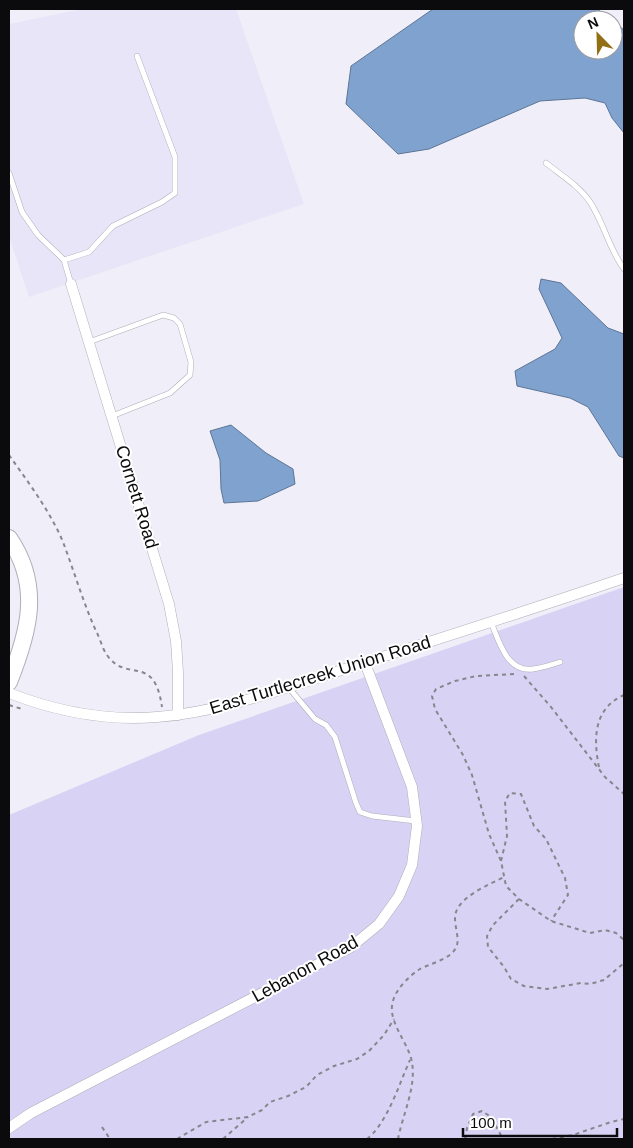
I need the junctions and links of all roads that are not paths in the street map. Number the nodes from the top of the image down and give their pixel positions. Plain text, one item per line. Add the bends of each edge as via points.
1 (137, 56) dead end
2 (546, 163) dead end
3 (9, 173) edge
4 (64, 260) junction
5 (624, 269) edge
6 (71, 284) joint
7 (88, 342) junction
8 (112, 416) junction
9 (9, 538) edge
10 (624, 578) edge
11 (491, 622) junction
12 (560, 662) dead end
13 (365, 663) junction
14 (9, 682) edge
15 (288, 687) junction
16 (9, 693) edge
17 (178, 715) junction
18 (417, 821) junction
19 (9, 1128) edge

1 - 4 lane via 175,157 175,193 113,226 89,252
2 - 5 lane via 590,202 615,257
3 - 4 lane via 28,222
4 - 6 lane
6 - 7 street, Cornett Road
7 - 8 street, Cornett Road
7 - 8 lane via 163,315 180,324 191,362 190,374 170,393
8 - 17 street, Cornett Road via 169,604 177,649
9 - 14 highway via 27,579 30,610 24,640
10 - 11 street, East Turtlecreek Union Road
11 - 12 lane via 500,646 514,665 531,670
11 - 13 street, East Turtlecreek Union Road
13 - 15 street, East Turtlecreek Union Road
13 - 18 street, Lebanon Road via 412,787
15 - 17 street, East Turtlecreek Union Road via 225,706
15 - 18 lane via 335,737 360,812
16 - 17 street, East Turtlecreek Union Road via 51,707 89,714 127,717
18 - 19 street, Lebanon Road via 412,865 399,896 379,924 351,947 31,1113

